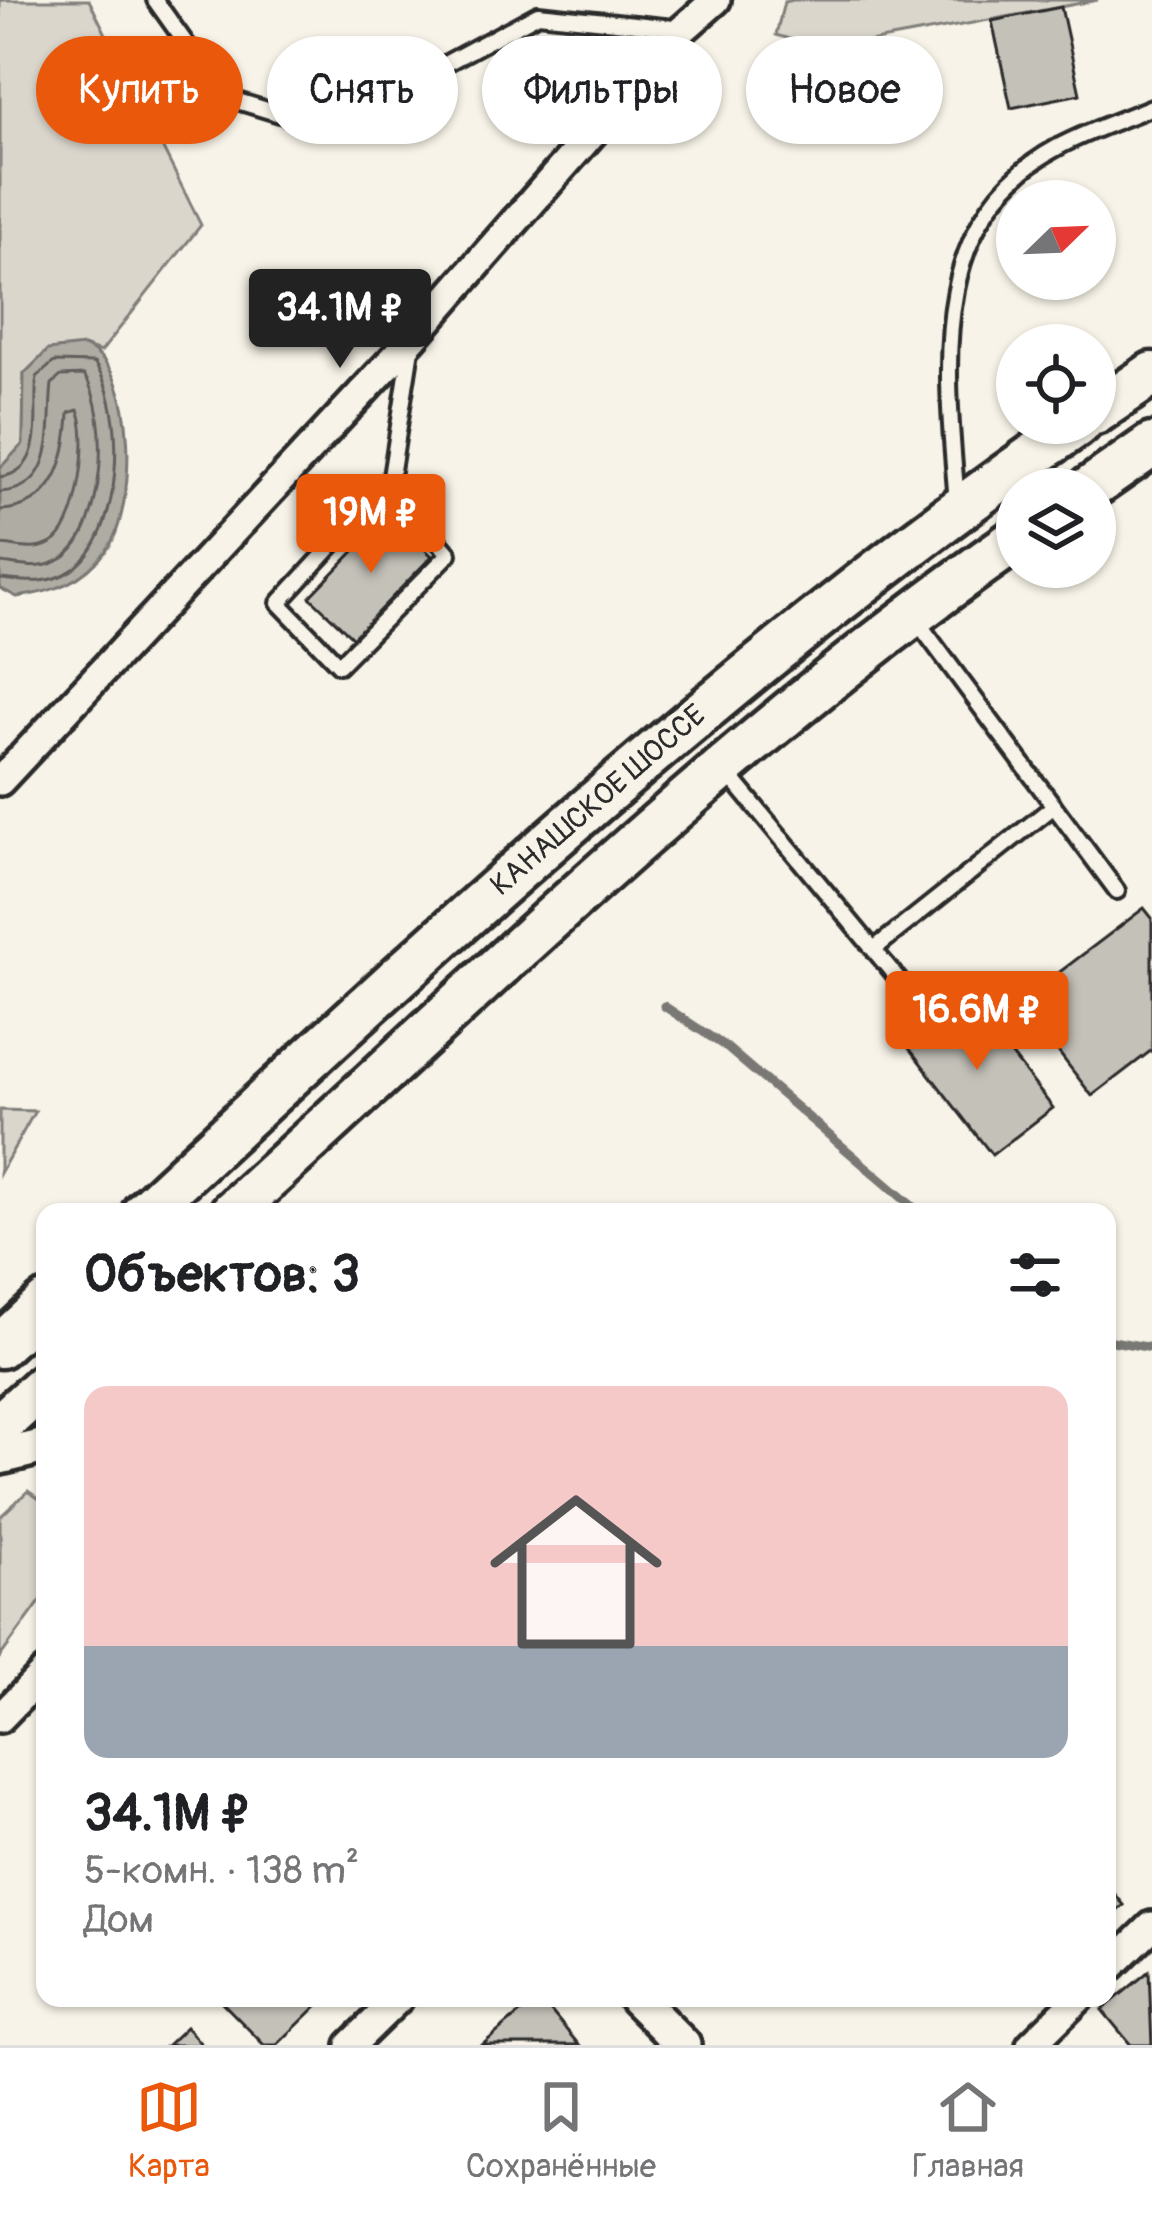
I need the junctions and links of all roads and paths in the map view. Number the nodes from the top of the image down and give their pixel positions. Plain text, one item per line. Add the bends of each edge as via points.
1 (155, 0) edge
2 (716, 0) edge
3 (683, 29) junction
4 (1152, 107) edge
5 (413, 338) junction
6 (1152, 374) edge
7 (1116, 399) edge
8 (1050, 444) edge
9 (1152, 445) edge
10 (1116, 470) edge
11 (390, 482) junction
12 (958, 507) junction
13 (996, 554) edge
14 (911, 613) junction
15 (721, 766) junction
16 (0, 781) edge
17 (1054, 806) junction
18 (1117, 891) dead end
19 (874, 950) junction
20 (923, 1009) dead end
21 (154, 1203) edge
22 (242, 1203) edge
23 (36, 1312) edge
24 (0, 1346) edge
25 (36, 1448) edge
26 (0, 1457) edge
27 (36, 1681) edge
28 (0, 1718) edge
29 (1152, 1926) edge
30 (1116, 1961) edge
31 (390, 2007) edge
32 (644, 2007) edge
33 (1070, 2007) edge
34 (351, 2045) edge
35 (682, 2045) edge
36 (1031, 2045) edge

1 - 3 lane via 224,97 326,128 538,14
2 - 3 street
3 - 5 street
4 - 12 lane via 1055,148 987,206 960,264 946,366
5 - 11 lane
5 - 16 street
6 - 7 main road
8 - 12 main road, КАНАШСКОЕ ШОССЕ
9 - 10 main road
11 - 11 lane via 279,603 339,665 449,554
12 - 21 main road, КАНАШСКОЕ ШОССЕ via 482,900
13 - 14 main road, КАНАШСКОЕ ШОССЕ
14 - 15 main road, КАНАШСКОЕ ШОССЕ
14 - 17 lane
15 - 19 lane
15 - 22 main road, КАНАШСКОЕ ШОССЕ
17 - 18 lane
17 - 19 lane
19 - 20 lane
23 - 24 main road
25 - 26 street
27 - 28 street
29 - 30 street
31 - 34 street
32 - 35 street
33 - 36 street

